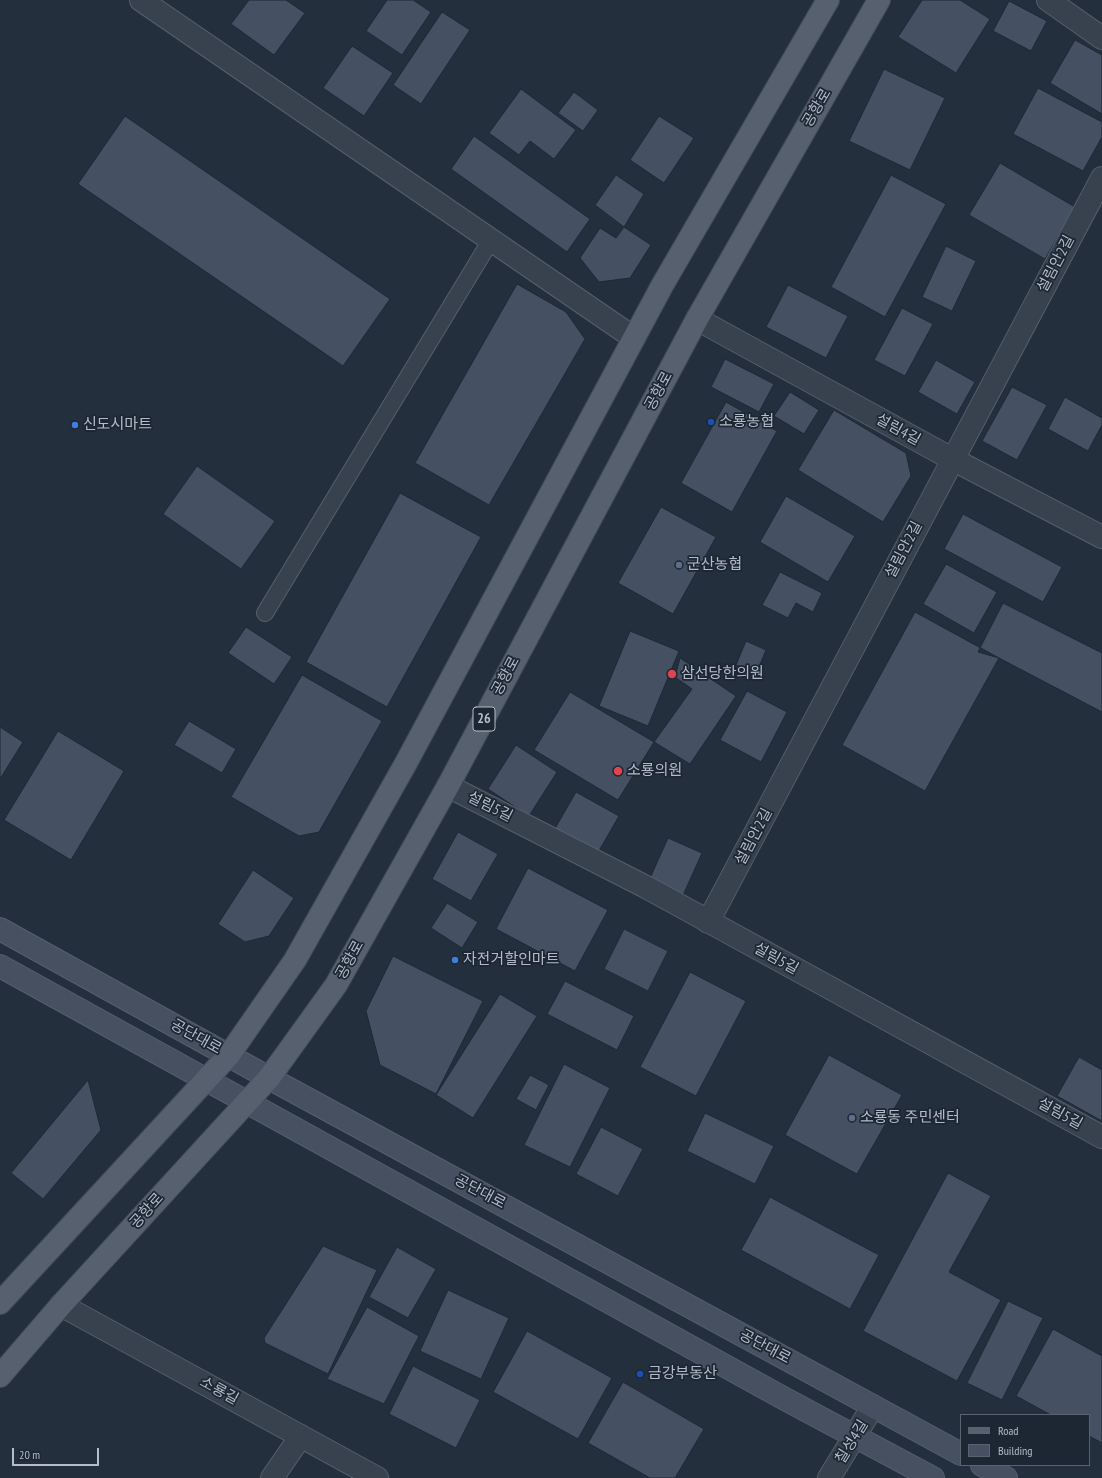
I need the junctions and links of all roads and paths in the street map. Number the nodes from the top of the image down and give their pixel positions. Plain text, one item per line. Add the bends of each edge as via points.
1 (141, 0) edge
2 (828, 0) edge
3 (879, 0) edge
4 (1048, 0) edge
5 (1102, 38) edge
6 (1102, 178) edge
7 (491, 240) junction
8 (697, 319) junction
9 (634, 338) junction
10 (952, 459) junction
11 (1102, 537) edge
12 (265, 613) dead end
13 (448, 786) junction
14 (708, 922) junction
15 (0, 928) edge
16 (0, 966) edge
17 (229, 1055) junction
18 (269, 1078) junction
19 (205, 1080) junction
20 (246, 1103) junction
21 (1102, 1137) edge
22 (0, 1303) edge
23 (61, 1305) junction
24 (0, 1376) edge
25 (873, 1406) junction
26 (301, 1436) junction
27 (856, 1437) junction
28 (960, 1453) edge
29 (984, 1466) edge
30 (272, 1478) edge
31 (377, 1478) edge
32 (829, 1478) edge
33 (933, 1478) edge
34 (1006, 1478) edge

1 - 7 street
2 - 9 main road
3 - 8 main road, 공항로 / 26
4 - 5 street
6 - 10 street, 설림안2길
7 - 9 street
7 - 12 lane
8 - 10 street, 설림4길
8 - 13 main road, 공항로 / 26
9 - 17 main road via 406,763 296,960
10 - 11 street, 설림4길
10 - 14 street, 설림안2길
13 - 14 street, 설림5길 via 646,887
13 - 18 main road, 공항로 / 26 via 336,985
14 - 21 street, 설림5길
15 - 17 street, 공단대로
16 - 19 street
17 - 18 street, 공단대로
17 - 19 main road
18 - 20 main road, 공항로 / 26
18 - 25 street, 공단대로
19 - 20 street
19 - 22 main road
20 - 23 main road, 공항로 / 26
20 - 27 street
23 - 24 main road, 공항로 / 26
23 - 26 street, 소룡길
25 - 27 street, 칠성4길
25 - 28 street, 공단대로
26 - 30 street
26 - 31 street, 소룡길
27 - 32 street, 칠성4길
27 - 33 street
29 - 34 street

